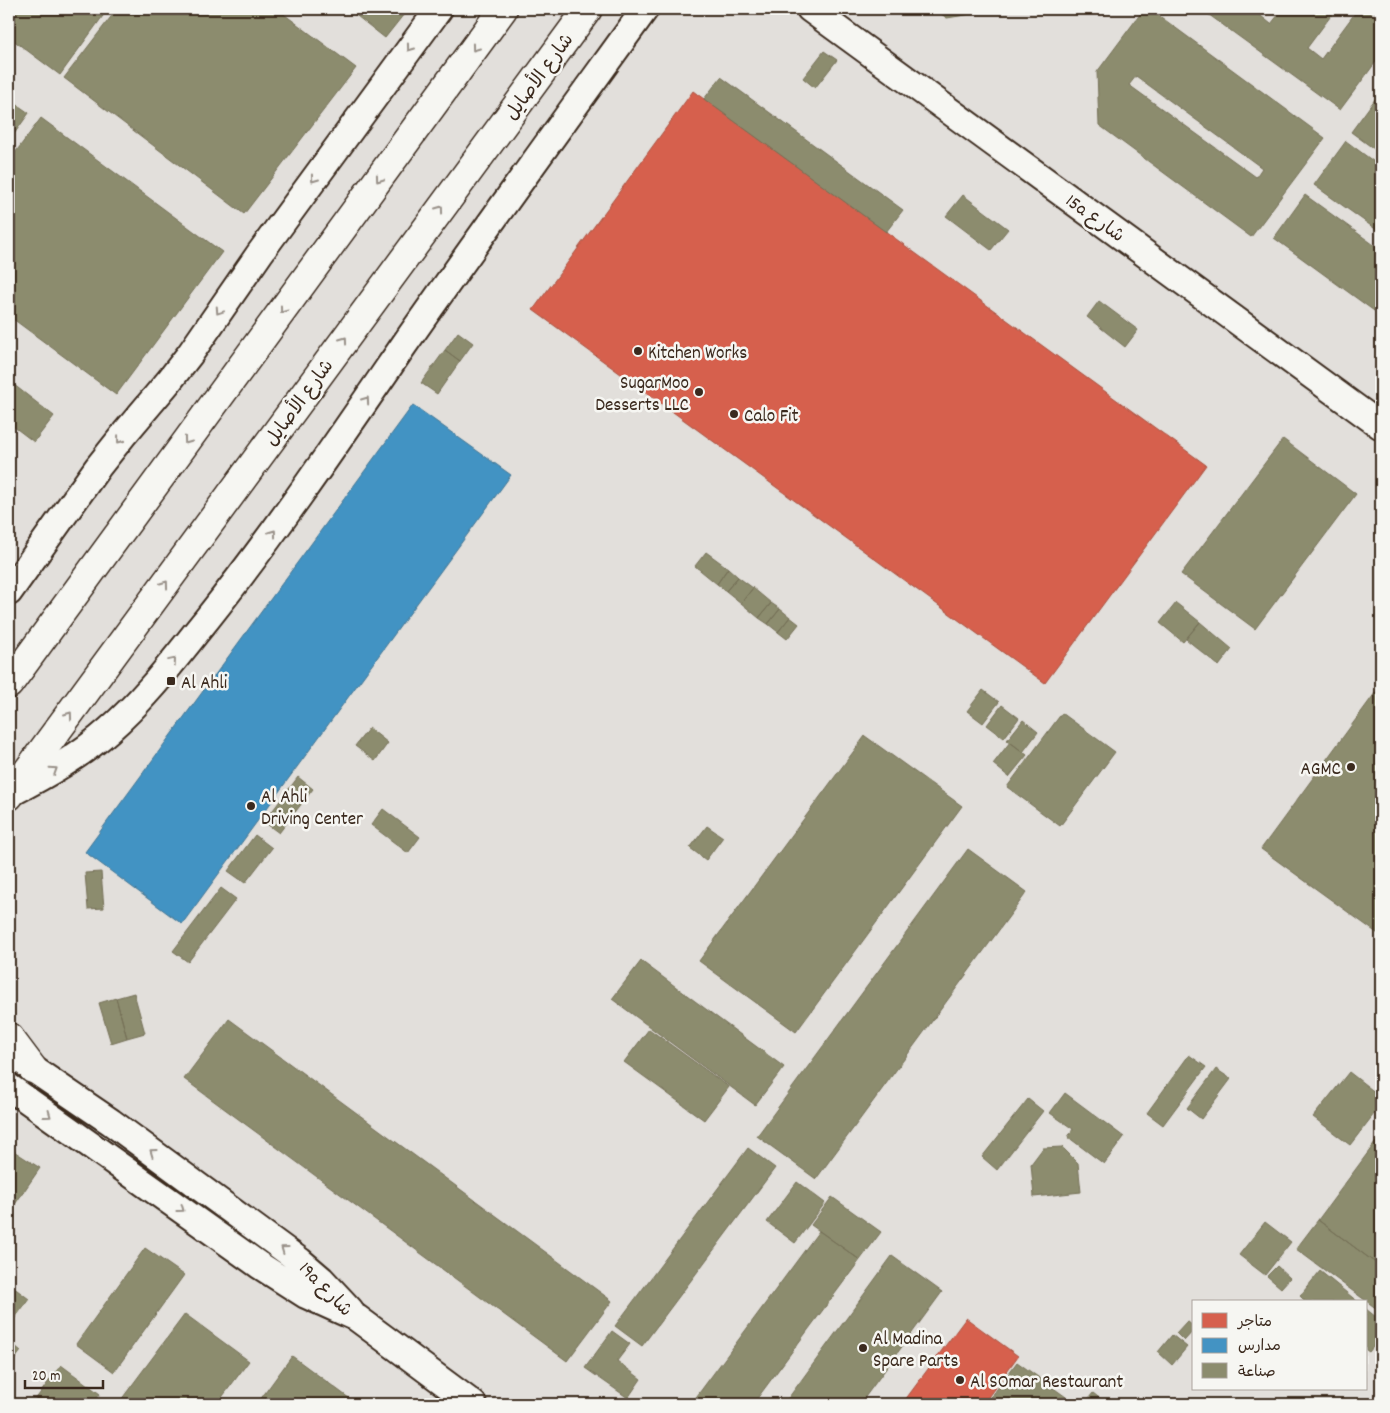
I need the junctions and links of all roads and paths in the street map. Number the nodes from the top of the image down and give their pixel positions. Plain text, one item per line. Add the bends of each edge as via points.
1 (439, 9) edge
2 (503, 9) edge
3 (588, 9) edge
4 (645, 9) edge
5 (810, 9) edge
6 (1381, 426) edge
7 (9, 592) edge
8 (9, 684) edge
9 (10, 795) edge
10 (9, 1037) edge
11 (9, 1050) edge
12 (33, 1069) junction
13 (9, 1087) edge
14 (357, 1318) junction
15 (473, 1404) edge

1 -> 7 street via 185,361 98,467
2 -> 8 main road
9 -> 3 main road, شارع الأصايل
9 -> 4 street via 79,754 110,730 184,647 283,520 454,274
5 - 6 street, 15a شارع
10 - 12 main road
11 - 12 street, 19a شارع
14 -> 12 street, 19a شارع via 300,1261 111,1122
13 -> 14 street, 19a شارع via 259,1265 306,1295
14 - 15 street

